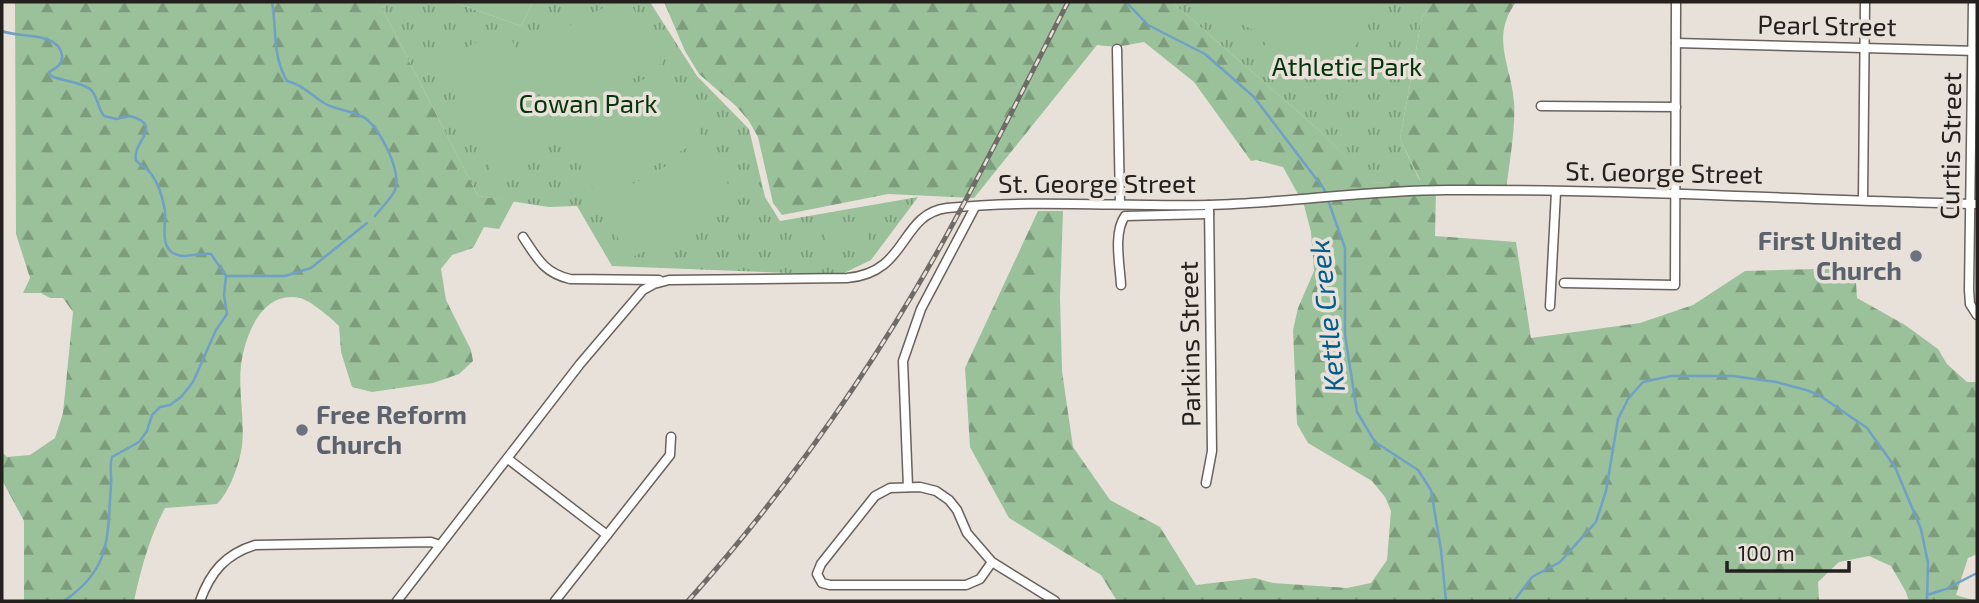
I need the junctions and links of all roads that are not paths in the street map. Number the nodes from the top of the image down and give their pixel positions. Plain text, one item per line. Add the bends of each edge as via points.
1 (1676, 2) edge
2 (1864, 2) edge
3 (1973, 2) edge
4 (1676, 43) junction
5 (1117, 48) dead end
6 (1864, 48) junction
7 (1975, 51) edge
8 (1541, 106) dead end
9 (1676, 107) junction
10 (1556, 192) junction
11 (1676, 195) junction
12 (1863, 199) junction
13 (1120, 204) junction
14 (1974, 204) edge
15 (975, 206) junction
16 (1209, 209) junction
17 (523, 237) dead end
18 (669, 280) junction
19 (1564, 283) dead end
20 (1121, 285) dead end
21 (1550, 306) dead end
22 (1977, 315) edge
23 (671, 437) dead end
24 (508, 458) junction
25 (1206, 483) dead end
26 (908, 487) junction
27 (607, 536) junction
28 (440, 545) junction
29 (992, 562) junction
30 (200, 601) edge
31 (397, 601) edge
32 (555, 601) edge
33 (1055, 601) edge

1 - 4 street
2 - 6 street
3 - 7 street, Curtis Street
4 - 6 street, Pearl Street
4 - 9 street
5 - 13 street
6 - 7 street, Pearl Street
6 - 12 street
7 - 14 street, Curtis Street
8 - 9 street
9 - 11 street
10 - 11 street, St. George Street
10 - 16 street, St. George Street via 1443,190
10 - 21 street
11 - 12 street, St. George Street
11 - 19 street via 1675,285
12 - 14 street, St. George Street
13 - 15 street, St. George Street
13 - 16 street, St. George Street
14 - 22 street, Curtis Street via 1969,290
15 - 18 street, St. George Street via 927,215 889,262 866,275
15 - 26 street via 921,309 903,361
16 - 20 street via 1125,216 1120,223
16 - 25 street, Parkins Street via 1212,451
17 - 18 street via 549,272 559,277
18 - 24 street, St. George Street via 634,298
23 - 27 street via 670,455
24 - 27 street
24 - 28 street, St. George Street
26 - 29 street via 928,488 949,500 975,544
26 - 29 street via 890,488 869,502 819,567 822,583 966,585 980,579
27 - 32 street
28 - 30 street via 255,545 220,565
28 - 31 street, St. George Street
29 - 33 street

